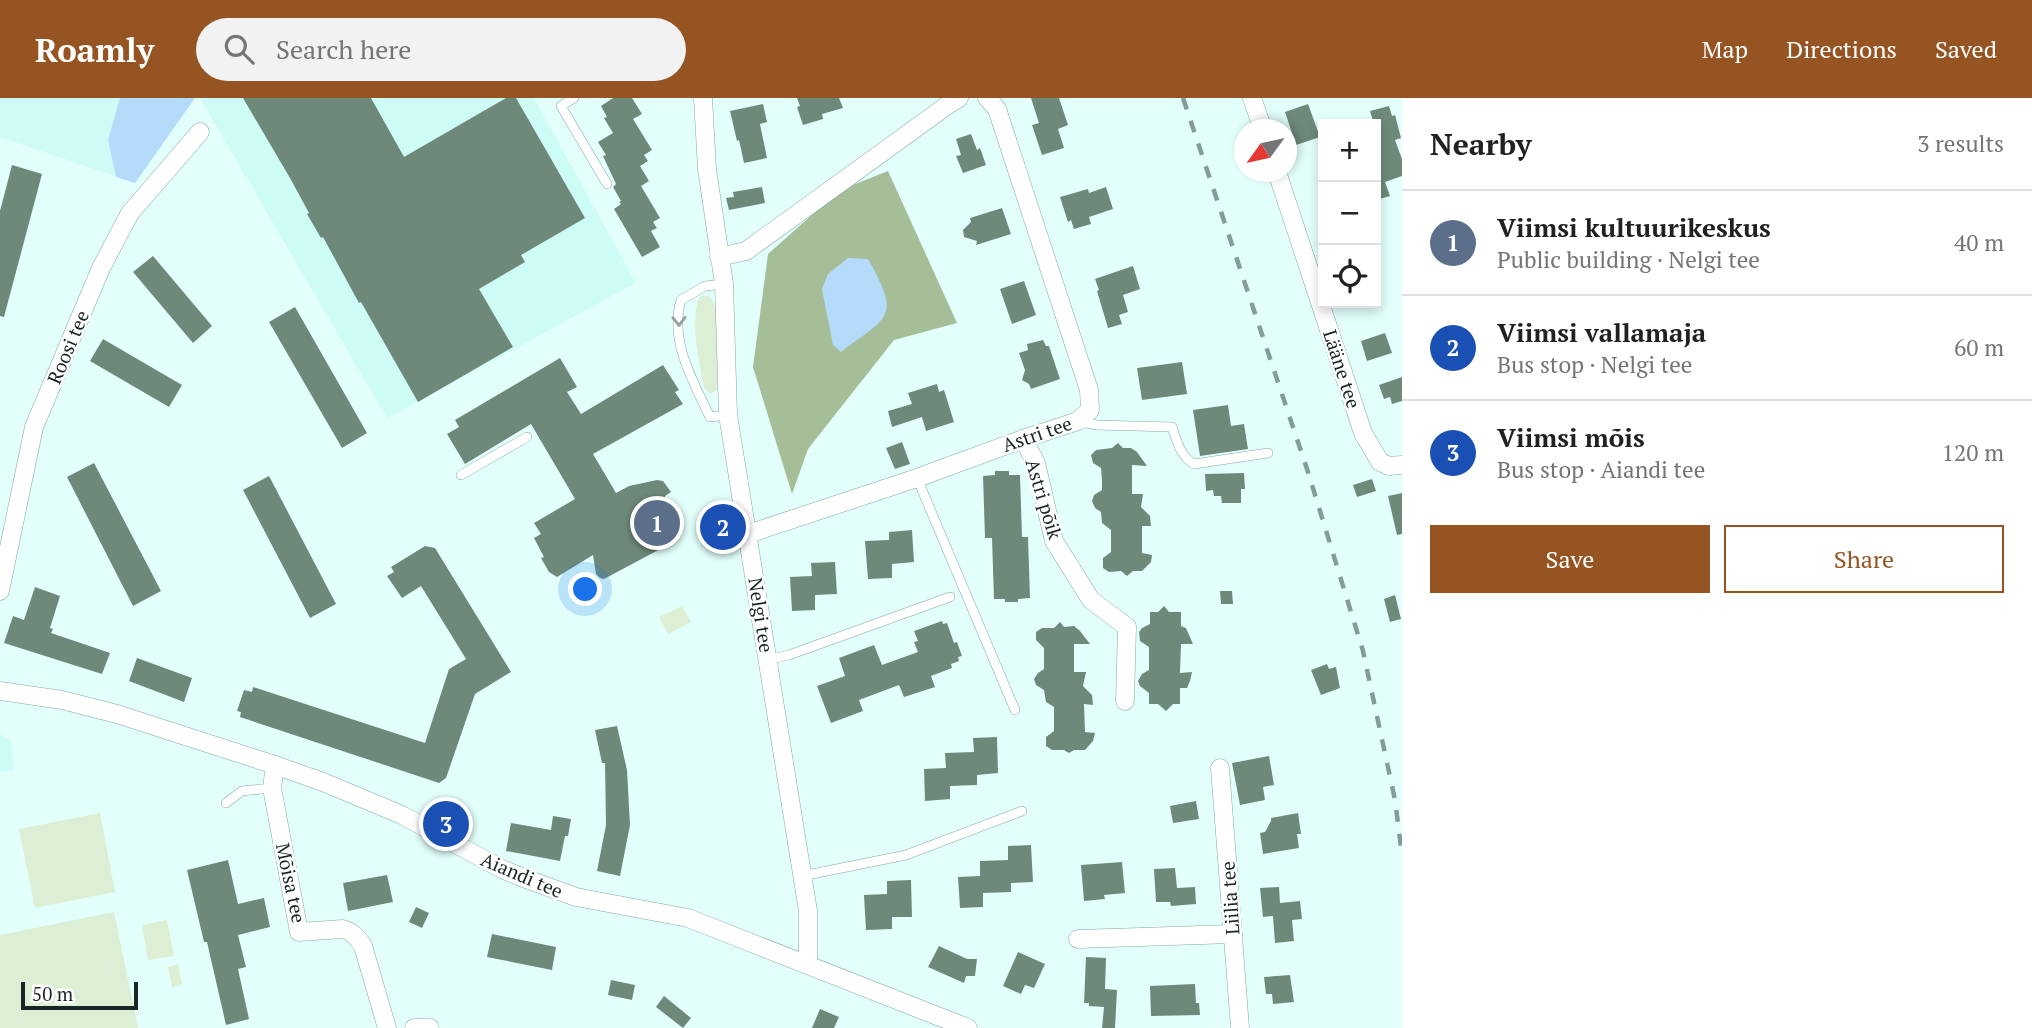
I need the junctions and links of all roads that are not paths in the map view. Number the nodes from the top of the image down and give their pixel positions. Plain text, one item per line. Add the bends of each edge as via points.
1 (573, 98) edge
2 (703, 98) edge
3 (959, 98) edge
4 (987, 98) edge
5 (1252, 98) edge
6 (1259, 119) edge
7 (200, 132) dead end
8 (1280, 182) edge
9 (607, 184) dead end
10 (719, 257) junction
11 (723, 284) junction
12 (719, 416) junction
13 (1078, 421) junction
14 (527, 437) dead end
15 (1023, 439) junction
16 (1268, 453) dead end
17 (1402, 465) edge
18 (461, 475) dead end
19 (917, 478) junction
20 (748, 534) junction
21 (0, 591) edge
22 (950, 597) dead end
23 (768, 660) junction
24 (0, 691) edge
25 (1125, 701) dead end
26 (1014, 710) dead end
27 (275, 765) junction
28 (1220, 768) dead end
29 (272, 788) junction
30 (226, 803) dead end
31 (1023, 811) dead end
32 (802, 876) junction
33 (1233, 934) junction
34 (1078, 939) dead end
35 (808, 965) junction
36 (387, 1028) edge
37 (414, 1028) edge
38 (430, 1028) edge
39 (968, 1028) edge
40 (1240, 1028) edge

1 - 9 lane via 561,106
2 - 10 street, Nelgi tee
3 - 10 street via 746,251
4 - 13 street, Astri tee via 997,109 1089,390 1090,410
5 - 6 street
7 - 21 street, Roosi tee via 130,213 101,268 34,427
8 - 17 street, Lääne tee via 1363,433 1380,462
10 - 11 street, Nelgi tee
11 - 12 street, Nelgi tee
11 -> 12 lane via 705,286 681,300 677,314 685,364
12 - 20 street, Nelgi tee
13 - 15 street, Astri tee
13 - 16 lane via 1172,426 1180,450 1194,464
14 - 18 lane
15 - 19 street, Astri tee
15 - 25 street, Astri põik via 1036,463 1054,541 1091,600 1127,626
19 - 20 street, Astri tee
19 - 26 lane
20 - 23 street, Nelgi tee
22 - 23 lane
23 - 32 street, Nelgi tee
24 - 27 street, Aiandi tee via 117,714
27 - 29 street, Mõisa tee
27 - 35 street, Aiandi tee via 402,816 521,877 576,897 688,918
28 - 33 street, Liilia tee
29 - 30 lane via 242,791
29 - 36 street, Mõisa tee via 299,932 343,929 357,937
31 - 32 lane via 906,855
32 - 35 street, Nelgi tee via 808,911
33 - 34 street
33 - 40 street, Liilia tee
35 - 39 street, Aiandi tee
37 - 38 street

